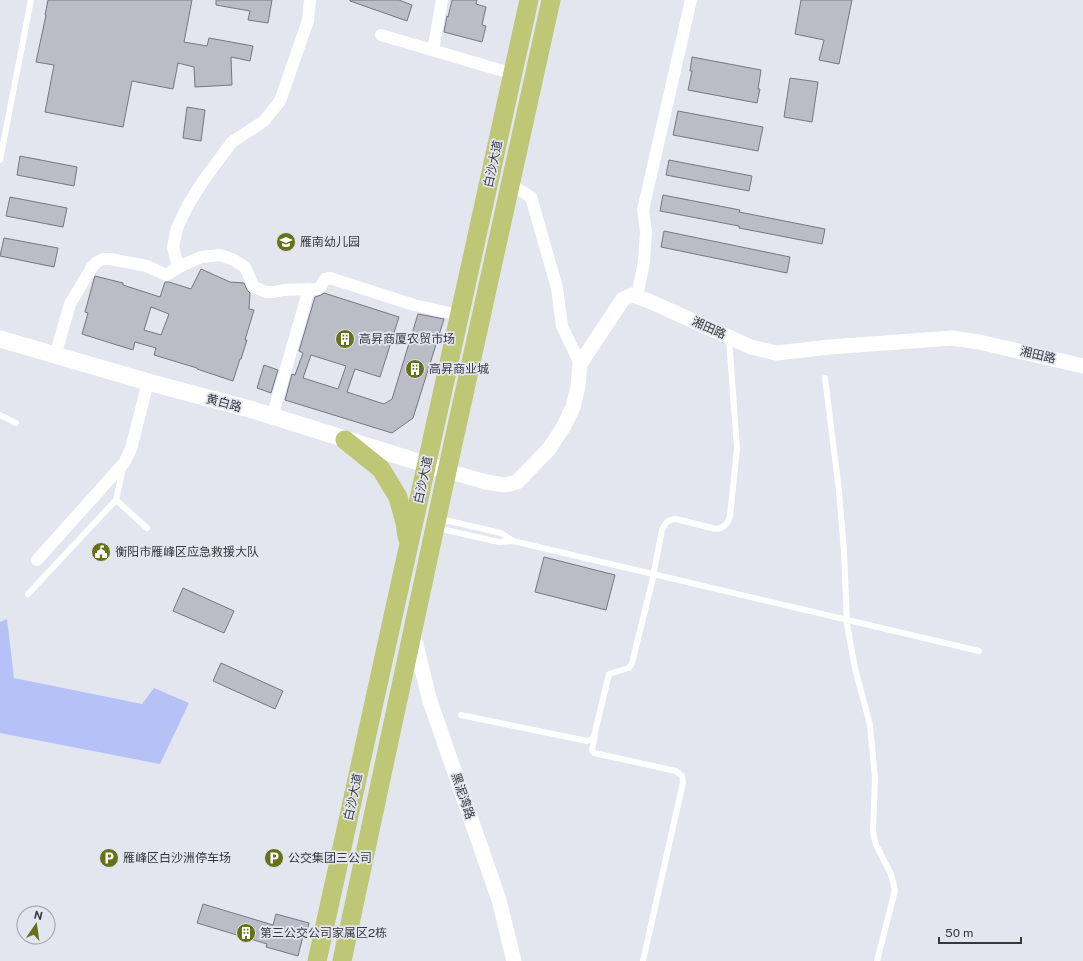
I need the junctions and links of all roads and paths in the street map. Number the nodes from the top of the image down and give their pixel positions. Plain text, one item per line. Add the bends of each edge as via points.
1 (31, 0) edge
2 (310, 0) edge
3 (442, 0) edge
4 (529, 0) edge
5 (551, 0) edge
6 (691, 0) edge
7 (381, 35) dead end
8 (433, 50) junction
9 (513, 74) junction
10 (0, 160) edge
11 (510, 184) junction
12 (181, 266) junction
13 (309, 289) junction
14 (637, 296) junction
15 (459, 315) junction
16 (729, 337) junction
17 (0, 340) edge
18 (55, 356) junction
19 (580, 364) junction
20 (1083, 366) edge
21 (825, 378) dead end
22 (148, 382) junction
23 (0, 415) edge
24 (272, 416) junction
25 (16, 423) dead end
26 (345, 440) junction
27 (124, 463) junction
28 (426, 465) junction
29 (447, 471) junction
30 (116, 500) junction
31 (436, 523) junction
32 (147, 528) dead end
33 (513, 541) junction
34 (409, 546) junction
35 (37, 560) dead end
36 (28, 594) dead end
37 (846, 620) junction
38 (413, 631) junction
39 (979, 651) dead end
40 (461, 715) dead end
41 (596, 733) junction
42 (317, 961) edge
43 (342, 961) edge
44 (514, 961) edge
45 (643, 961) edge
46 (877, 961) edge

1 - 10 lane
2 - 12 street via 308,20 280,101 264,121 232,142 188,205 177,228 173,247 177,262
3 - 8 street
4 - 9 main road, 白沙大道
5 - 11 main road, 白沙大道
6 - 14 street via 643,210 646,232 644,262
7 - 8 street
8 - 9 street
9 - 15 main road, 白沙大道
11 - 19 street via 531,197 557,288 562,326
11 - 29 main road, 白沙大道
12 - 13 street via 201,257 220,255 245,267 254,287 260,290 274,292
12 - 18 street via 166,275 147,266 110,259 97,262 70,304
13 - 15 street via 319,288 325,279 331,278 414,305
13 - 24 street
14 - 16 street, 湘田路
14 - 19 street via 632,295 623,299
15 - 28 main road, 白沙大道
16 - 20 street, 湘田路 via 751,347 776,353 952,338
16 - 41 lane via 737,448 729,521 726,526 716,529 676,519 665,524 632,663 629,668 609,674
17 - 18 main road, 黄白路
18 - 22 main road, 黄白路
19 - 29 street via 573,407 564,426 549,449 517,482 505,485
21 - 37 lane via 839,491
22 - 24 main road, 黄白路
22 - 27 street via 131,449
23 - 25 lane
24 - 26 main road, 黄白路
26 - 28 main road, 黄白路
26 - 34 main road via 381,470 398,497
27 - 30 lane
27 - 35 street
28 - 29 main road, 黄白路
28 - 34 main road, 白沙大道
29 - 31 main road, 白沙大道
30 - 32 lane
30 - 36 lane
31 - 33 lane via 501,534
31 - 33 lane via 499,542
31 - 38 main road, 白沙大道
33 - 37 lane
34 - 42 main road, 白沙大道
37 - 39 lane
37 - 46 lane via 870,725 875,778 873,832 876,845 891,874 894,890
38 - 43 main road, 白沙大道
38 - 44 street, 黑泥湾路 via 429,698 499,900
40 - 41 lane via 587,741
41 - 45 lane via 592,750 594,753 676,771 682,776 683,783

